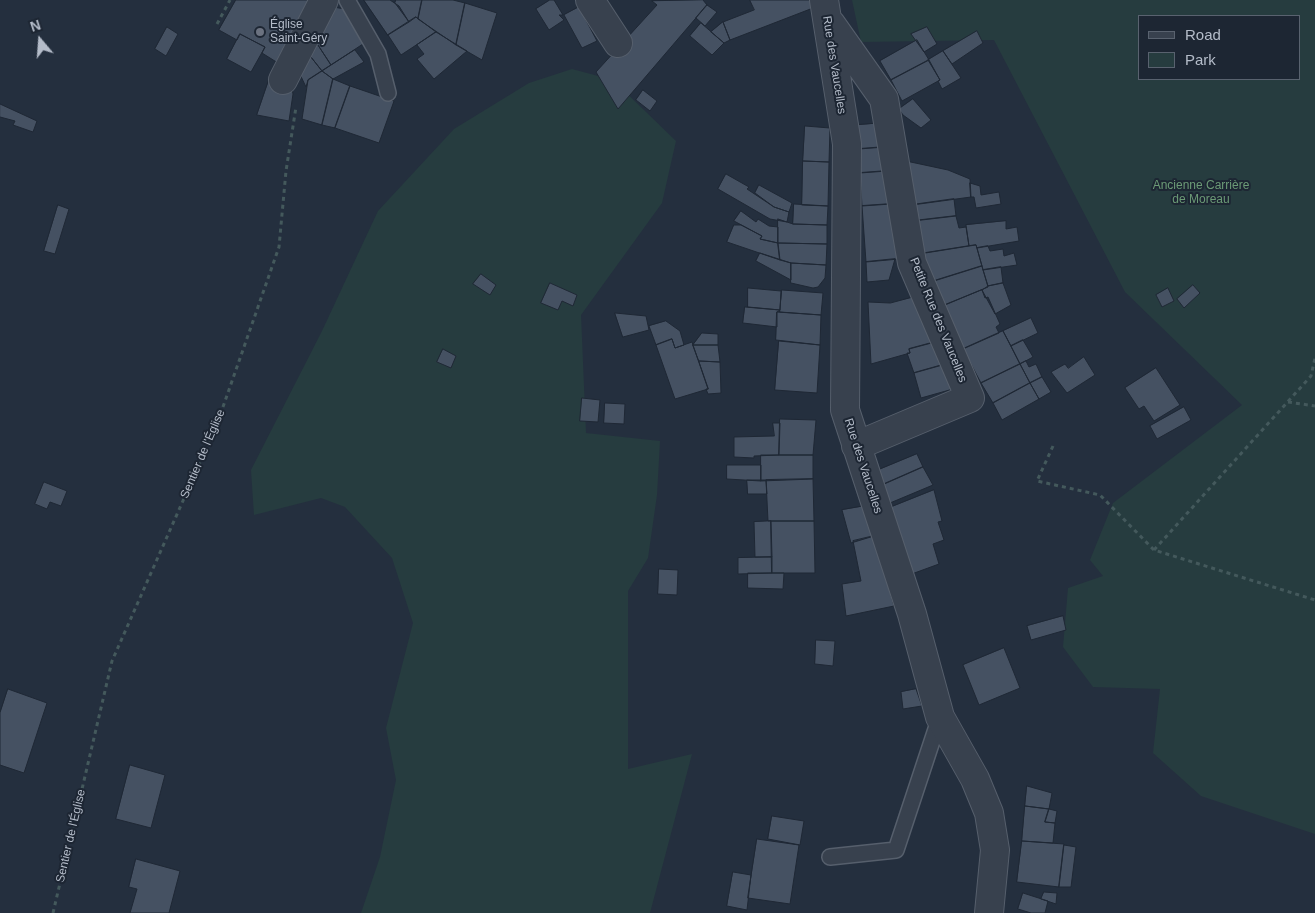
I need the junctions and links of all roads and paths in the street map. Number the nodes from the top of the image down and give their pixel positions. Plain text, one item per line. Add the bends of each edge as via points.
1 (230, 0) edge
2 (324, 0) edge
3 (347, 0) edge
4 (590, 0) edge
5 (825, 9) edge
6 (216, 24) dead end
7 (618, 43) dead end
8 (283, 80) joint
9 (388, 93) dead end
10 (1315, 358) edge
11 (1287, 402) junction
12 (1315, 406) edge
13 (856, 446) junction
14 (1053, 446) dead end
15 (1154, 550) junction
16 (1315, 600) edge
17 (940, 716) junction
18 (830, 857) dead end
19 (53, 913) edge
20 (989, 913) edge

1 - 6 path
2 - 8 street
3 - 9 lane via 378,54
4 - 7 street
5 - 13 street, Rue des Vaucelles via 847,144 845,410
5 - 13 street, Petite Rue des Vaucelles via 884,99 912,263 970,398
8 - 19 path, Sentier de l'Église via 297,98 279,248 217,424 112,662
10 - 11 path via 1311,376
11 - 12 path
11 - 15 path
13 - 17 street, Rue des Vaucelles via 912,614
14 - 15 path via 1037,481 1100,495
15 - 16 path
17 - 18 lane via 896,850
17 - 20 street, Rue des Vaucelles via 975,779 989,813 995,850

